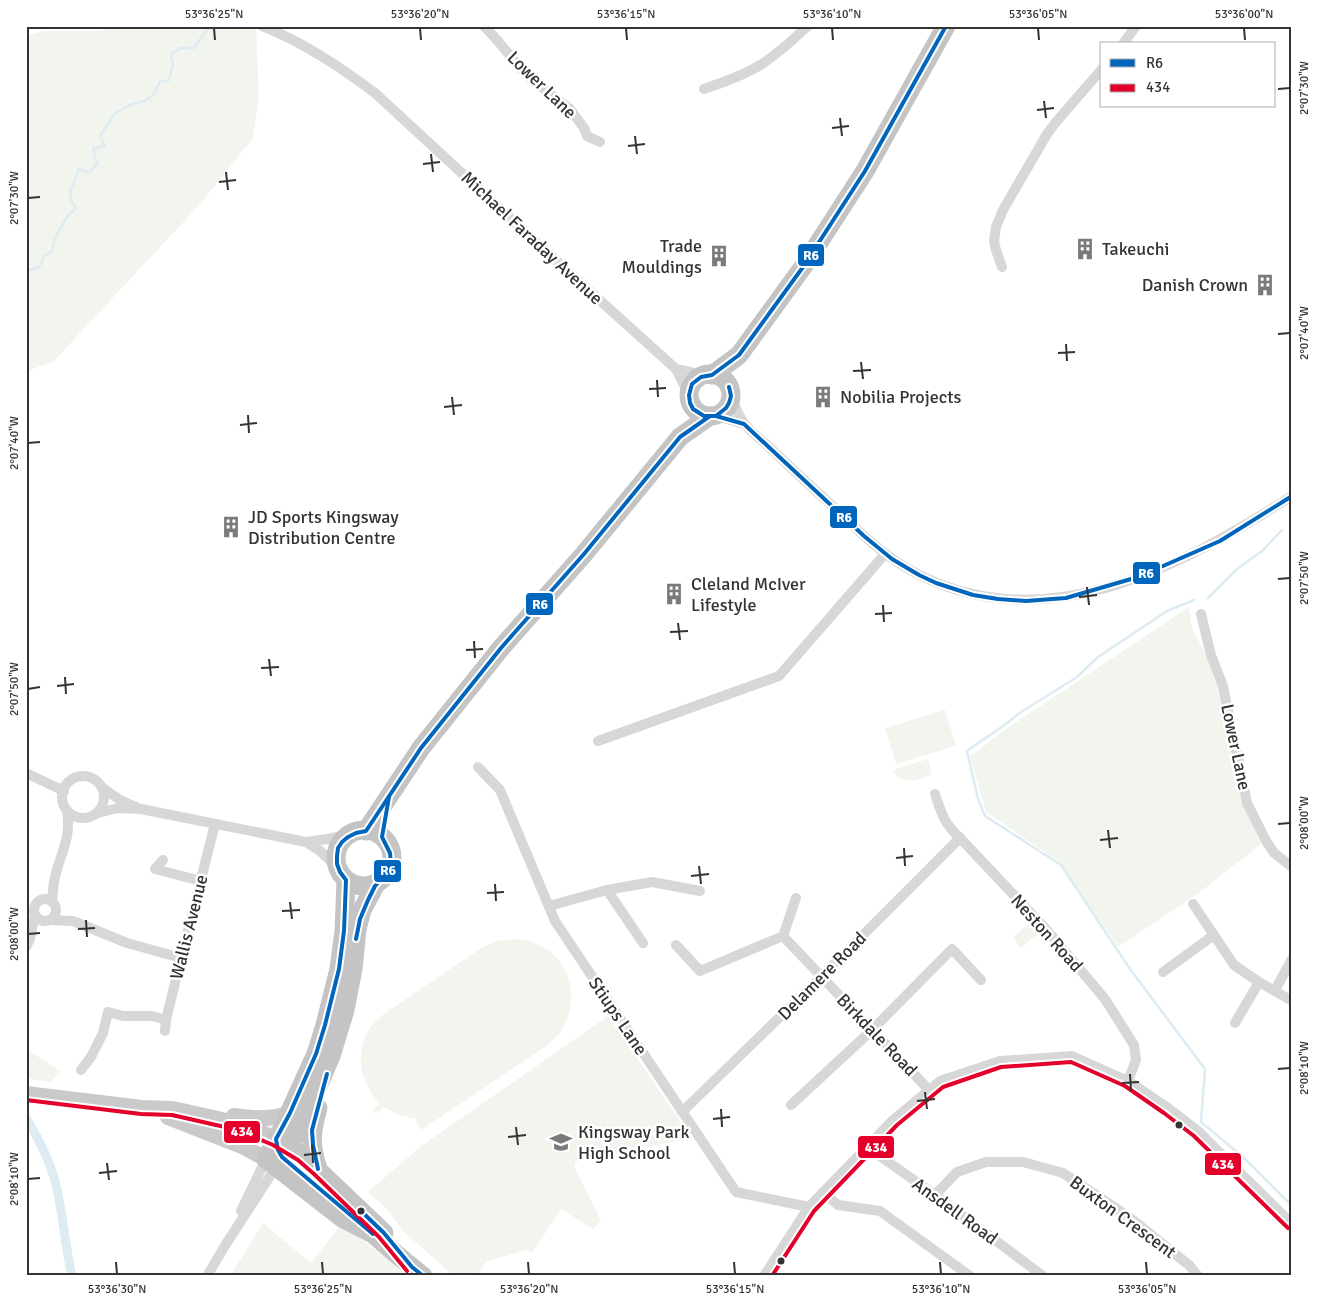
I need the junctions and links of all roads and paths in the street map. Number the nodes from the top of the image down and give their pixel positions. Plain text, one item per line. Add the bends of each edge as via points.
1 (262, 26) edge
2 (484, 26) edge
3 (808, 26) edge
4 (946, 26) edge
5 (1136, 26) edge
6 (1125, 42) edge
7 (1100, 71) edge
8 (704, 90) dead end
9 (600, 142) dead end
10 (1002, 267) dead end
11 (739, 354) junction
12 (676, 369) junction
13 (706, 376) junction
14 (730, 392) junction
15 (689, 399) junction
16 (713, 416) junction
17 (744, 424) junction
18 (680, 437) junction
19 (1292, 496) edge
20 (885, 554) junction
21 (1205, 618) dead end
22 (598, 740) dead end
23 (478, 767) dead end
24 (26, 773) edge
25 (102, 788) junction
26 (64, 791) junction
27 (935, 794) dead end
28 (141, 809) junction
29 (67, 810) junction
30 (98, 813) junction
31 (88, 818) junction
32 (215, 824) junction
33 (366, 834) junction
34 (960, 838) junction
35 (67, 840) junction
36 (306, 842) junction
37 (162, 860) dead end
38 (1292, 868) edge
39 (342, 874) junction
40 (201, 881) junction
41 (376, 884) junction
42 (607, 890) junction
43 (700, 891) dead end
44 (796, 898) dead end
45 (1193, 904) dead end
46 (38, 905) edge
47 (549, 906) junction
48 (48, 921) junction
49 (73, 921) junction
50 (1214, 935) junction
51 (783, 936) junction
52 (28, 943) edge
53 (643, 943) dead end
54 (676, 945) dead end
55 (181, 958) junction
56 (1292, 959) edge
57 (1163, 972) dead end
58 (822, 977) junction
59 (980, 980) dead end
60 (1259, 982) junction
61 (1275, 990) junction
62 (1292, 1001) edge
63 (166, 1020) junction
64 (1235, 1023) dead end
65 (872, 1030) junction
66 (165, 1031) dead end
67 (332, 1056) junction
68 (81, 1070) dead end
69 (1128, 1081) junction
70 (929, 1090) junction
71 (32, 1095) edge
72 (791, 1105) dead end
73 (142, 1108) junction
74 (173, 1110) junction
75 (290, 1112) junction
76 (682, 1112) junction
77 (867, 1147) junction
78 (276, 1153) junction
79 (318, 1169) junction
80 (823, 1192) junction
81 (935, 1195) junction
82 (809, 1207) junction
83 (1292, 1224) edge
84 (418, 1271) edge
85 (208, 1276) edge
86 (764, 1276) edge
87 (970, 1276) edge
88 (1043, 1276) edge
89 (1198, 1276) edge

1 - 12 street, Michael Faraday Avenue via 307,48 375,93
2 - 9 street, Lower Lane via 526,75 570,109 587,136
3 - 8 street via 762,64
4 - 11 highway via 866,171 803,267
5 - 6 street
7 - 10 street via 1047,134 1003,210 994,241
11 - 13 highway
11 - 14 highway
12 - 13 street
12 - 15 street
13 - 14 highway via 719,377
13 - 15 highway via 692,384
14 - 16 highway via 726,408
14 - 17 street
15 - 16 highway via 698,413
15 - 18 highway
16 - 17 street
16 - 18 highway
17 - 20 street
18 - 33 highway via 501,648 443,729 422,748
19 - 20 street via 1220,541 1171,564 1120,583 1059,598 1026,601 974,595 919,575
20 - 22 street via 779,676
21 - 38 street, Lower Lane via 1247,803 1264,839 1274,853
23 - 47 street, Stiups Lane via 500,790
24 - 26 street
25 - 26 street via 96,780 83,776 70,781
25 - 28 street
25 - 30 street via 104,800
26 - 29 street via 63,801
27 - 34 street, Neston Road via 949,828
28 - 30 street via 118,808
28 - 32 street
29 - 31 street via 76,817
29 - 35 street
30 - 31 street
31 - 35 street
32 - 36 street
32 - 40 street, Wallis Avenue
33 - 36 street
33 - 39 highway via 345,838 340,844 336,860
33 - 41 highway via 388,844 391,853 389,871
34 - 58 street, Delamere Road
34 - 69 street, Neston Road via 1046,929 1106,999 1134,1045 1136,1060
35 - 46 street via 54,882
36 - 39 street via 320,851
37 - 40 street via 155,869
39 - 41 highway via 353,884
39 - 75 highway via 344,931 326,1025
40 - 55 street, Wallis Avenue
41 - 67 highway via 362,910 345,1010
42 - 43 street via 652,882
42 - 47 street
42 - 53 street
44 - 51 street
45 - 50 street
46 - 48 street via 39,920
46 - 48 street via 55,915
46 - 49 street
46 - 52 street
47 - 76 street, Stiups Lane via 555,921
48 - 49 street
48 - 52 street
49 - 55 street via 127,943
50 - 57 street
50 - 60 street via 1234,965
51 - 54 street via 700,971
51 - 58 street, Birkdale Road
55 - 63 street, Wallis Avenue
56 - 61 street
58 - 65 street, Birkdale Road
58 - 76 street, Delamere Road
59 - 65 street via 952,949
60 - 61 street
60 - 64 street
61 - 62 street
63 - 66 street, Wallis Avenue
63 - 68 street via 108,1012 103,1033
65 - 70 street, Birkdale Road
65 - 72 street
67 - 78 highway via 301,1126
67 - 79 highway via 313,1127 312,1144
69 - 70 street via 1072,1056 1000,1061 940,1081
69 - 83 street via 1198,1131
70 - 77 street
71 - 73 main road
73 - 74 main road
73 - 78 main road via 242,1146
74 - 75 main road via 206,1110 263,1119
74 - 78 main road via 226,1121 252,1134
75 - 78 highway
76 - 82 street, Stiups Lane via 736,1192
77 - 80 street
77 - 81 street, Ansdell Road
78 - 79 highway via 302,1155
78 - 84 highway via 342,1218 373,1234
78 - 85 street
79 - 84 highway
80 - 82 street
80 - 87 street via 838,1205 880,1211
81 - 88 street, Ansdell Road
81 - 89 street, Buxton Crescent via 957,1172 986,1162 1023,1162 1063,1173 1129,1217
82 - 86 street

